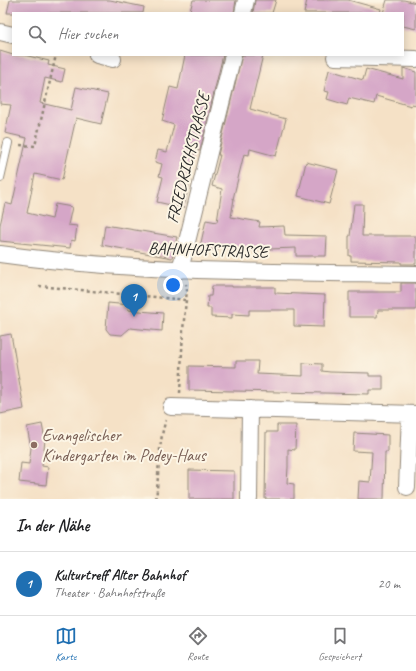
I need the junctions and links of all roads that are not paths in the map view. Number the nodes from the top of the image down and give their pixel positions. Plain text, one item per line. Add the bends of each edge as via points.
1 (246, 0) edge
2 (243, 12) edge
3 (0, 32) edge
4 (12, 35) edge
5 (101, 56) edge
6 (233, 56) edge
7 (335, 57) dead end
8 (113, 59) dead end
9 (416, 59) edge
10 (8, 143) road end
11 (0, 178) edge
12 (0, 254) edge
13 (180, 270) junction
14 (416, 274) edge
15 (175, 408) road end
16 (250, 409) junction
17 (413, 414) edge
18 (407, 487) dead end
19 (248, 499) edge

1 - 2 street
3 - 4 street
5 - 8 street
6 - 13 street, FRIEDRICHSTRASSE
7 - 9 street
10 - 11 lane
12 - 13 street, BAHNHOFSTRASSE via 43,260
13 - 14 street, BAHNHOFSTRASSE
15 - 16 street
16 - 17 street
16 - 19 street
17 - 18 street

